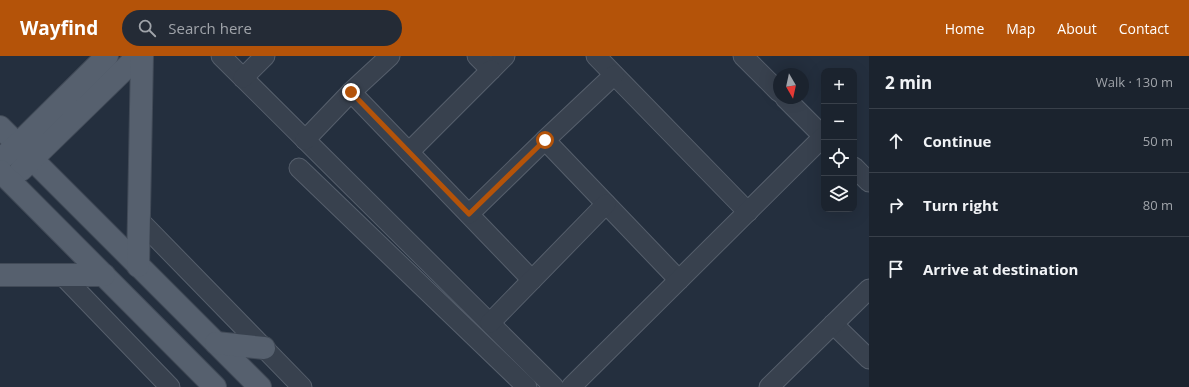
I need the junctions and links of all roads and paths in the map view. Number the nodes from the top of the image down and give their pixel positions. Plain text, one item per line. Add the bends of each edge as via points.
1 (107, 56) edge
2 (138, 56) edge
3 (142, 56) edge
4 (221, 56) edge
5 (265, 56) edge
6 (390, 56) edge
7 (477, 56) edge
8 (505, 56) edge
9 (596, 56) edge
10 (743, 56) edge
11 (491, 70) junction
12 (614, 75) junction
13 (243, 78) junction
14 (773, 86) edge
15 (351, 92) junction
16 (791, 104) edge
17 (0, 127) edge
18 (821, 134) edge
19 (305, 140) junction
20 (545, 140) junction
21 (821, 140) edge
22 (25, 152) junction
23 (409, 152) junction
24 (0, 160) edge
25 (299, 168) dead end
26 (857, 170) edge
27 (4, 182) edge
28 (347, 182) junction
29 (869, 182) edge
30 (332, 200) junction
31 (606, 204) junction
32 (748, 212) junction
33 (469, 214) junction
34 (139, 220) junction
35 (138, 266) junction
36 (0, 275) edge
37 (62, 275) junction
38 (104, 275) junction
39 (532, 280) junction
40 (679, 280) junction
41 (869, 289) edge
42 (490, 323) junction
43 (833, 324) junction
44 (216, 343) junction
45 (264, 348) junction
46 (869, 359) edge
47 (204, 382) edge
48 (170, 387) edge
49 (260, 387) edge
50 (302, 387) edge
51 (527, 387) edge
52 (554, 387) edge
53 (571, 387) edge
54 (769, 387) edge

1 - 22 main road
2 - 22 main road
3 - 34 main road
4 - 13 street
5 - 13 street
6 - 15 street
7 - 11 street
8 - 11 street
9 - 12 street
10 - 14 street
11 - 23 street
12 - 20 street
12 - 32 street
13 - 19 street
15 - 19 street
15 - 23 street
16 - 18 street
17 - 22 main road
19 - 28 street
20 - 31 street
20 - 33 street
21 - 32 street
22 - 24 main road
22 - 27 main road
22 - 35 main road
23 - 33 street
25 - 30 street
26 - 29 street
27 - 38 main road
28 - 30 street
28 - 42 street
30 - 51 street
31 - 39 street
31 - 40 street
32 - 40 street
33 - 39 street
34 - 35 main road
34 - 45 street
35 - 44 main road
36 - 37 main road
37 - 38 main road
37 - 48 street
38 - 47 main road
39 - 42 street
40 - 53 street
41 - 43 street
42 - 52 street
43 - 46 street
43 - 54 street
44 - 45 main road
44 - 49 main road
45 - 50 street

